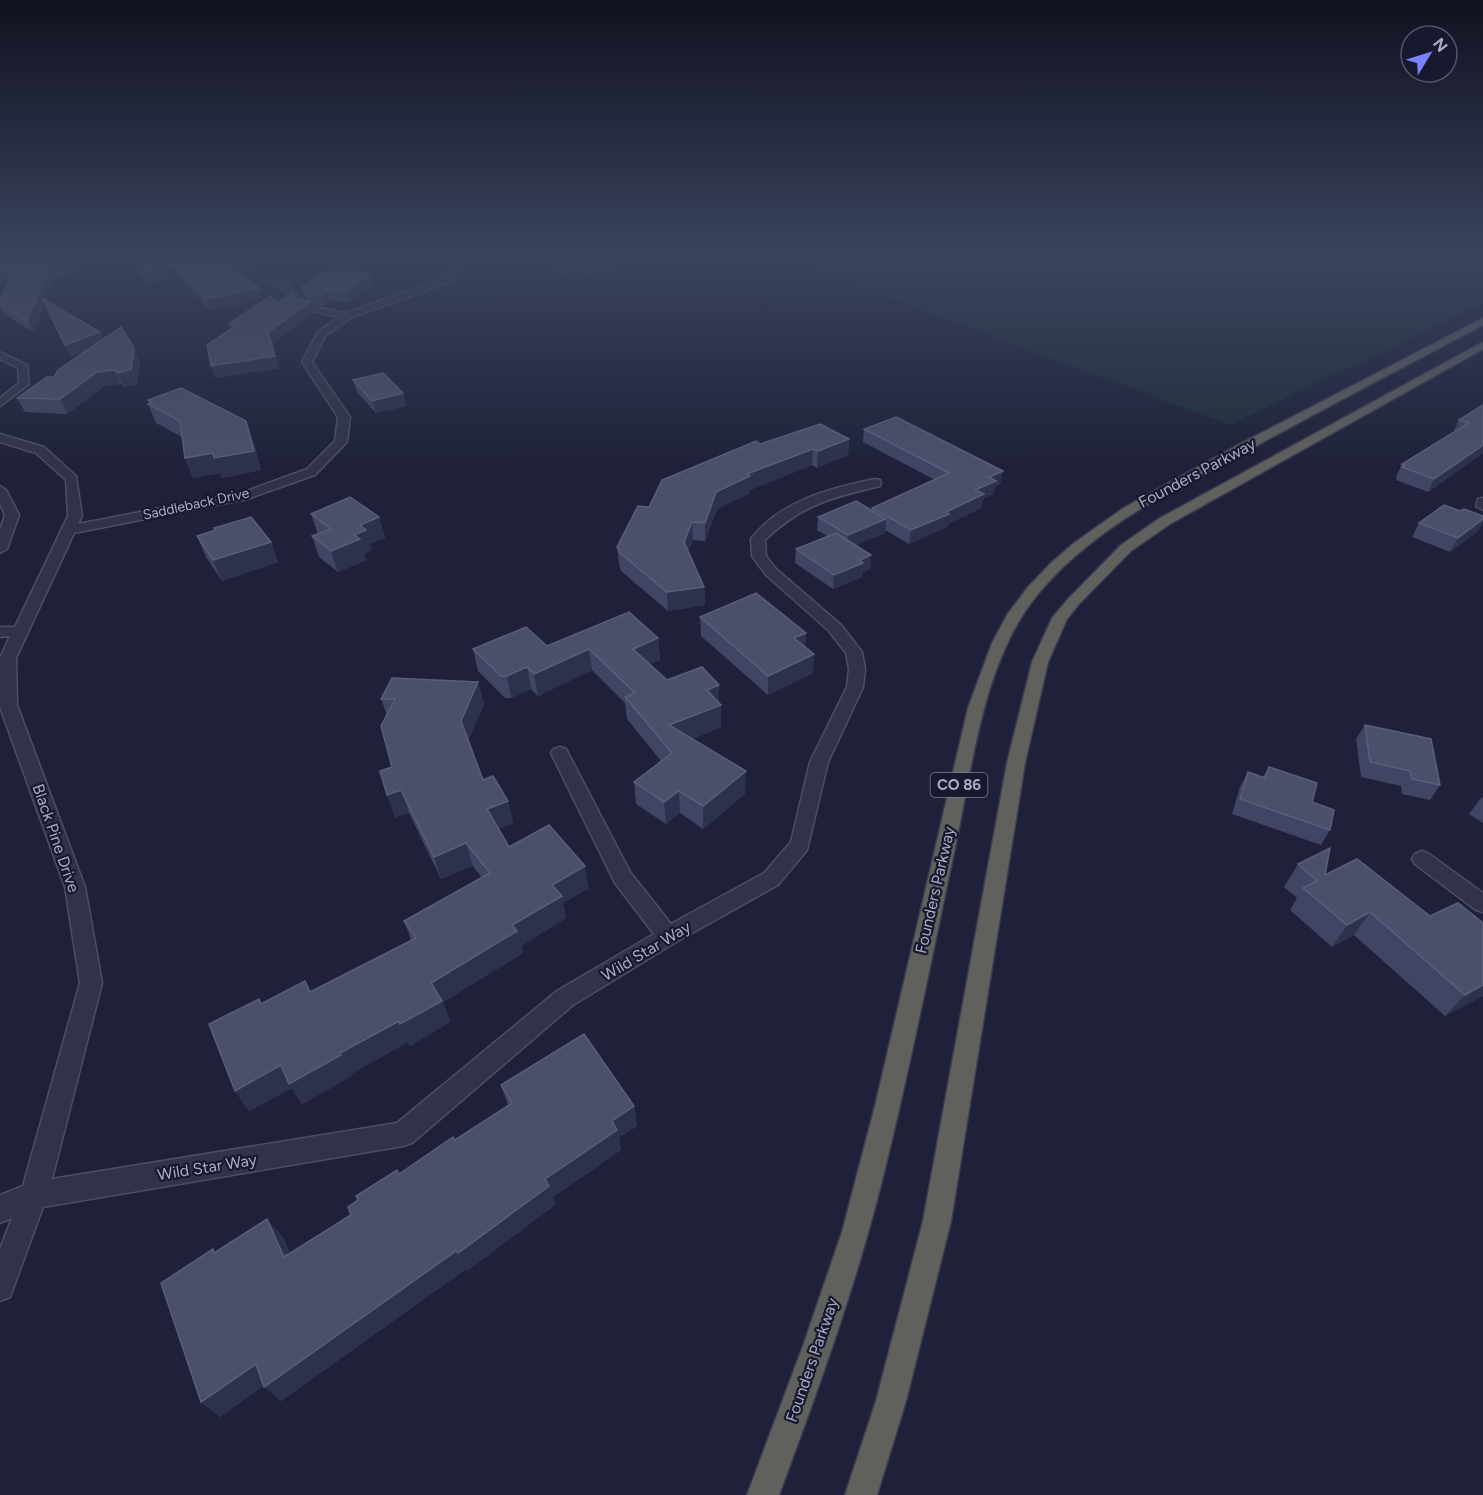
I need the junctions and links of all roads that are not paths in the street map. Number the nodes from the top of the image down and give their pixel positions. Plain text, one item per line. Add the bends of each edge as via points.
1 (333, 326) edge
2 (1474, 326) edge
3 (1483, 345) edge
4 (0, 355) edge
5 (0, 404) edge
6 (0, 438) edge
7 (875, 483) dead end
8 (0, 490) edge
9 (68, 530) junction
10 (0, 549) edge
11 (21, 631) junction
12 (0, 632) edge
13 (560, 753) dead end
14 (1422, 860) dead end
15 (1483, 904) edge
16 (668, 936) junction
17 (34, 1195) junction
18 (0, 1209) edge
19 (0, 1287) edge
20 (763, 1495) edge
21 (861, 1495) edge

1 - 9 street, Saddleback Drive via 321,334 307,362 344,417 341,442 311,472 247,495
2 - 20 highway, Founders Parkway / CO 86 via 1113,519 1071,552 1020,605 987,676 967,752 866,1196 814,1362
3 - 21 highway, Founders Parkway / CO 86 via 1165,521 1107,565 1060,618 1035,678 1016,763 937,1221 891,1401
4 - 5 street via 23,366 24,384
6 - 9 street, Black Pine Drive via 40,450 72,479 75,516
7 - 16 street, Wild Star Way via 815,498 776,520 758,539 759,556 771,572 835,628 854,652 855,687 819,762 800,845 771,879
8 - 10 street via 12,515
9 - 11 street, Black Pine Drive
11 - 12 street
11 - 17 street, Black Pine Drive via 8,658 8,705 75,887 91,983
13 - 16 street via 622,877
14 - 15 street
16 - 17 street, Wild Star Way via 565,998 403,1134
17 - 18 street, Wild Star Way
17 - 19 street, Black Pine Drive

